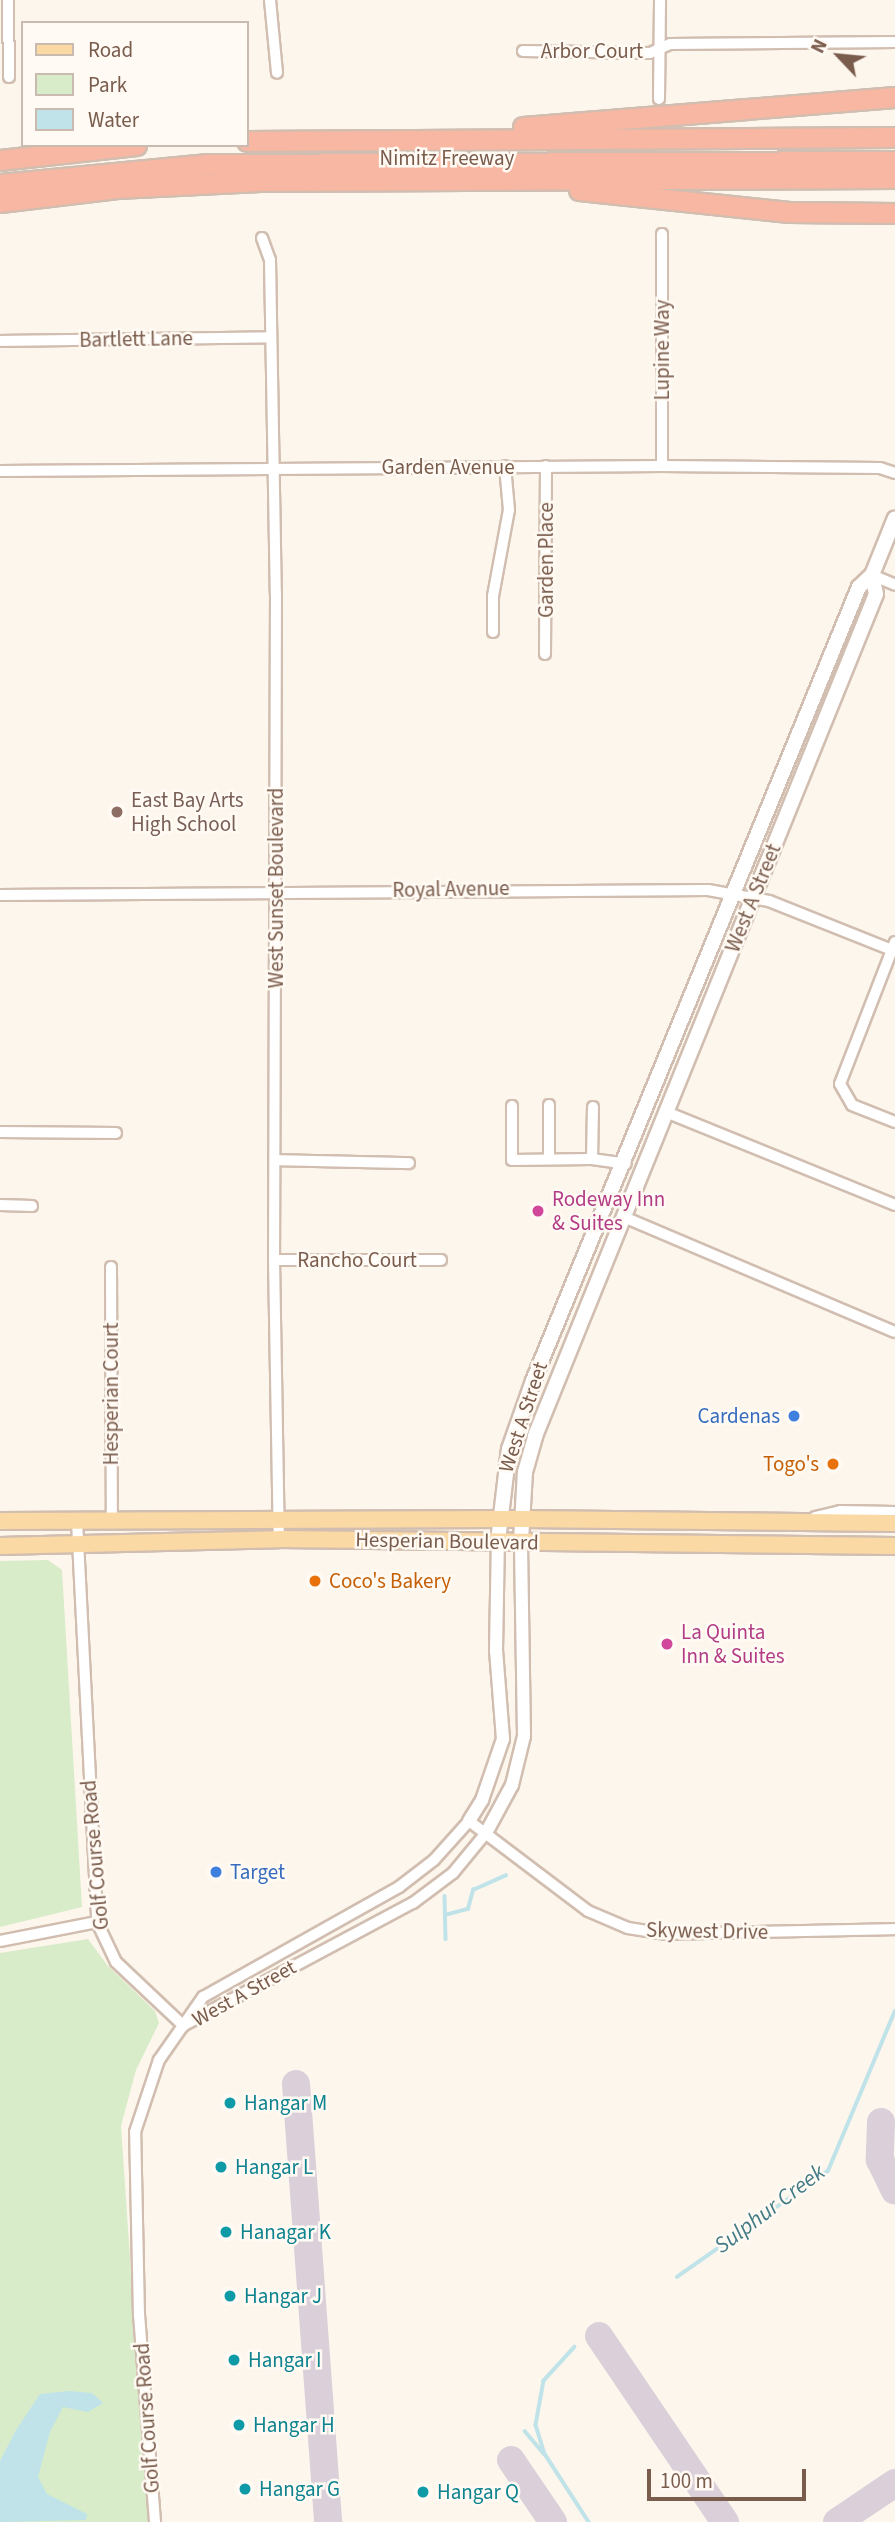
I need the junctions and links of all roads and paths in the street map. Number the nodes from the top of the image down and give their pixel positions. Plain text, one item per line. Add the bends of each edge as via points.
1 (8, 0) edge
2 (270, 0) edge
3 (660, 0) edge
4 (895, 42) edge
5 (659, 47) junction
6 (523, 51) dead end
7 (277, 73) dead end
8 (9, 77) dead end
9 (895, 97) edge
10 (659, 99) dead end
11 (895, 137) edge
12 (382, 139) junction
13 (248, 141) edge
14 (118, 147) edge
15 (0, 160) edge
16 (895, 161) edge
17 (895, 178) edge
18 (555, 181) junction
19 (0, 184) edge
20 (0, 202) edge
21 (834, 213) junction
22 (895, 213) edge
23 (895, 220) edge
24 (662, 234) dead end
25 (262, 238) dead end
26 (271, 337) junction
27 (0, 341) edge
28 (505, 466) junction
29 (546, 466) junction
30 (662, 466) junction
31 (272, 468) junction
32 (0, 471) edge
33 (895, 473) edge
34 (895, 518) edge
35 (872, 575) junction
36 (895, 585) edge
37 (493, 632) dead end
38 (545, 654) dead end
39 (277, 891) junction
40 (0, 895) edge
41 (734, 896) junction
42 (753, 899) junction
43 (893, 946) edge
44 (549, 1105) dead end
45 (512, 1106) dead end
46 (593, 1107) dead end
47 (666, 1112) junction
48 (895, 1122) edge
49 (0, 1132) edge
50 (116, 1133) dead end
51 (549, 1159) junction
52 (592, 1159) junction
53 (275, 1160) junction
54 (409, 1163) dead end
55 (626, 1164) junction
56 (611, 1201) junction
57 (0, 1205) edge
58 (895, 1205) edge
59 (32, 1206) dead end
60 (624, 1217) junction
61 (274, 1260) junction
62 (441, 1260) dead end
63 (111, 1267) dead end
64 (561, 1312) junction
65 (895, 1332) edge
66 (574, 1341) junction
67 (895, 1512) edge
68 (279, 1519) junction
69 (500, 1519) junction
70 (522, 1519) junction
71 (112, 1520) junction
72 (0, 1521) edge
73 (77, 1521) junction
74 (797, 1522) junction
75 (895, 1523) edge
76 (279, 1539) junction
77 (498, 1541) junction
78 (521, 1541) junction
79 (76, 1544) junction
80 (0, 1546) edge
81 (895, 1546) edge
82 (469, 1821) junction
83 (486, 1833) junction
84 (97, 1922) junction
85 (895, 1930) edge
86 (0, 1941) edge
87 (184, 2026) junction
88 (155, 2522) edge

1 - 8 street
2 - 7 street
3 - 5 street
4 - 5 street, Arbor Court
5 - 6 street, Arbor Court via 650,53
5 - 10 street
9 - 12 highway
11 - 12 highway, Nimitz Freeway
12 - 13 highway, Nimitz Freeway
14 - 15 highway
16 - 19 highway via 208,164
17 - 18 highway, Nimitz Freeway
18 - 20 highway, Nimitz Freeway via 197,183
18 - 21 highway via 588,193
21 - 22 highway
21 - 23 highway
24 - 30 street, Lupine Way
25 - 26 street, West Sunset Boulevard via 270,260
26 - 27 street, Bartlett Lane
26 - 31 street, West Sunset Boulevard
28 - 29 street, Garden Avenue
28 - 31 street, Garden Avenue
28 - 37 street via 509,510 493,596
29 - 30 street, Garden Avenue
29 - 38 street, Garden Place
30 - 33 street, Garden Avenue via 880,468
31 - 32 street, Garden Avenue
31 - 39 street, West Sunset Boulevard
34 - 35 main road, West A Street
35 - 36 street
35 - 41 main road, West A Street via 859,587
35 - 42 main road, West A Street via 876,594
39 - 40 street, Royal Avenue
39 - 41 street, Royal Avenue via 538,888 708,890
39 - 53 street, West Sunset Boulevard
41 - 42 street, Royal Avenue
41 - 55 main road, West A Street
42 - 43 street, Royal Avenue
42 - 47 main road, West A Street
43 - 48 street via 842,1075 841,1092 852,1105
44 - 51 street
45 - 51 street via 512,1160
46 - 52 street
47 - 58 street
47 - 60 main road, West A Street
49 - 50 street
51 - 52 street
52 - 55 street
53 - 54 street
53 - 61 street, West Sunset Boulevard
55 - 56 main road, West A Street
56 - 60 main road
56 - 64 main road, West A Street
57 - 59 street
60 - 65 street
60 - 66 main road, West A Street
61 - 62 street, Rancho Court
61 - 68 street, West Sunset Boulevard
63 - 71 street, Hesperian Court
64 - 66 main road
64 - 69 main road, West A Street via 509,1449
66 - 70 main road, West A Street via 529,1456
67 - 74 street, Hesperian Boulevard via 840,1511
68 - 69 main road, Hesperian Boulevard
68 - 71 main road, Hesperian Boulevard
68 - 76 street, West Sunset Boulevard
69 - 70 main road, Hesperian Boulevard
69 - 77 main road, West A Street
70 - 74 main road, Hesperian Boulevard
70 - 78 main road, West A Street
71 - 73 main road, Hesperian Boulevard
72 - 73 main road, Hesperian Boulevard
73 - 79 street, Golf Course Road
74 - 75 main road, Hesperian Boulevard
76 - 77 main road, Hesperian Boulevard
76 - 79 main road, Hesperian Boulevard
77 - 78 main road, Hesperian Boulevard
77 - 82 street, West A Street via 496,1651 503,1739 482,1800
78 - 81 main road, Hesperian Boulevard
78 - 83 street, West A Street via 524,1736 512,1785
79 - 80 main road, Hesperian Boulevard
79 - 84 street, Golf Course Road
82 - 83 street, Skywest Drive
82 - 87 street, West A Street via 417,1874 226,1982 204,1997
83 - 85 street, Skywest Drive via 588,1911 628,1928 665,1934
83 - 87 street, West A Street via 453,1873 413,1903
84 - 86 street
84 - 87 street, Golf Course Road via 116,1962
87 - 88 street, Golf Course Road via 153,2072 135,2132 139,2316

